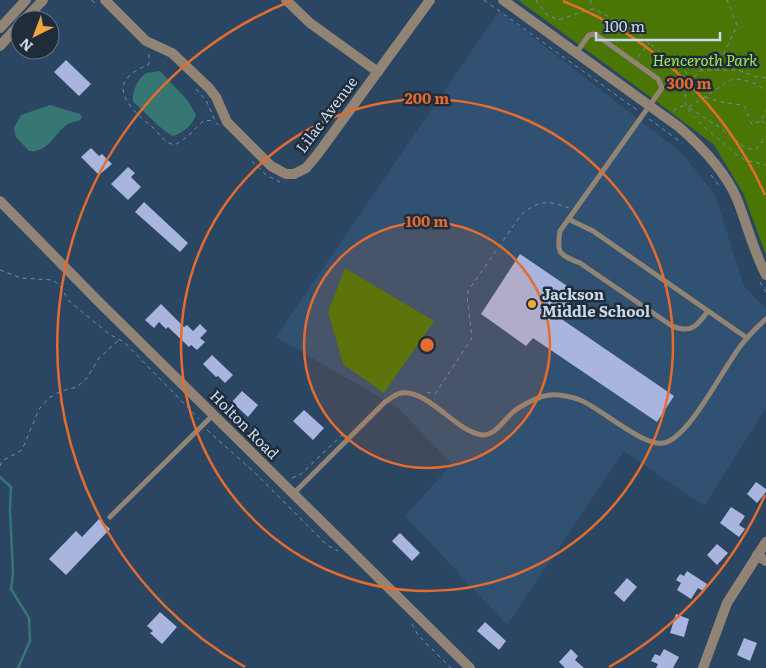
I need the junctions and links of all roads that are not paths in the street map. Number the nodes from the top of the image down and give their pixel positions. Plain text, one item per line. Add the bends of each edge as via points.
1 (26, 0) edge
2 (43, 0) edge
3 (286, 0) edge
4 (430, 0) edge
5 (503, 0) edge
6 (101, 3) edge
7 (34, 10) edge
8 (0, 28) edge
9 (10, 35) edge
10 (0, 46) edge
11 (576, 53) junction
12 (378, 72) junction
13 (646, 110) junction
14 (0, 201) edge
15 (568, 219) junction
16 (762, 276) edge
17 (708, 311) junction
18 (766, 320) edge
19 (747, 338) junction
20 (213, 415) junction
21 (292, 494) junction
22 (110, 517) dead end
23 (766, 542) edge
24 (762, 558) edge
25 (470, 668) edge
26 (704, 668) edge

1 - 8 street
2 - 7 street
3 - 12 street via 310,23
4 - 12 street, Lilac Avenue
5 - 11 street
6 - 12 street, Lilac Avenue via 146,41 183,62 212,93 232,128 271,166 286,174 306,168
9 - 10 street
11 - 13 street
11 - 13 lane via 589,36 595,34 658,79 662,88
13 - 15 lane
13 - 16 street via 694,140 721,172 736,197
14 - 20 street, Holton Road
15 - 17 lane via 593,231
15 - 17 lane via 560,231 558,245 563,256 580,263 681,330 692,328
17 - 19 lane
18 - 19 lane
19 - 21 lane via 679,435 661,444 643,440 579,400 550,395 514,411 498,428 484,435 476,434 417,395 407,392 384,402
20 - 21 street, Holton Road
20 - 22 lane
21 - 25 street, Holton Road
23 - 24 street
24 - 26 street via 727,602

